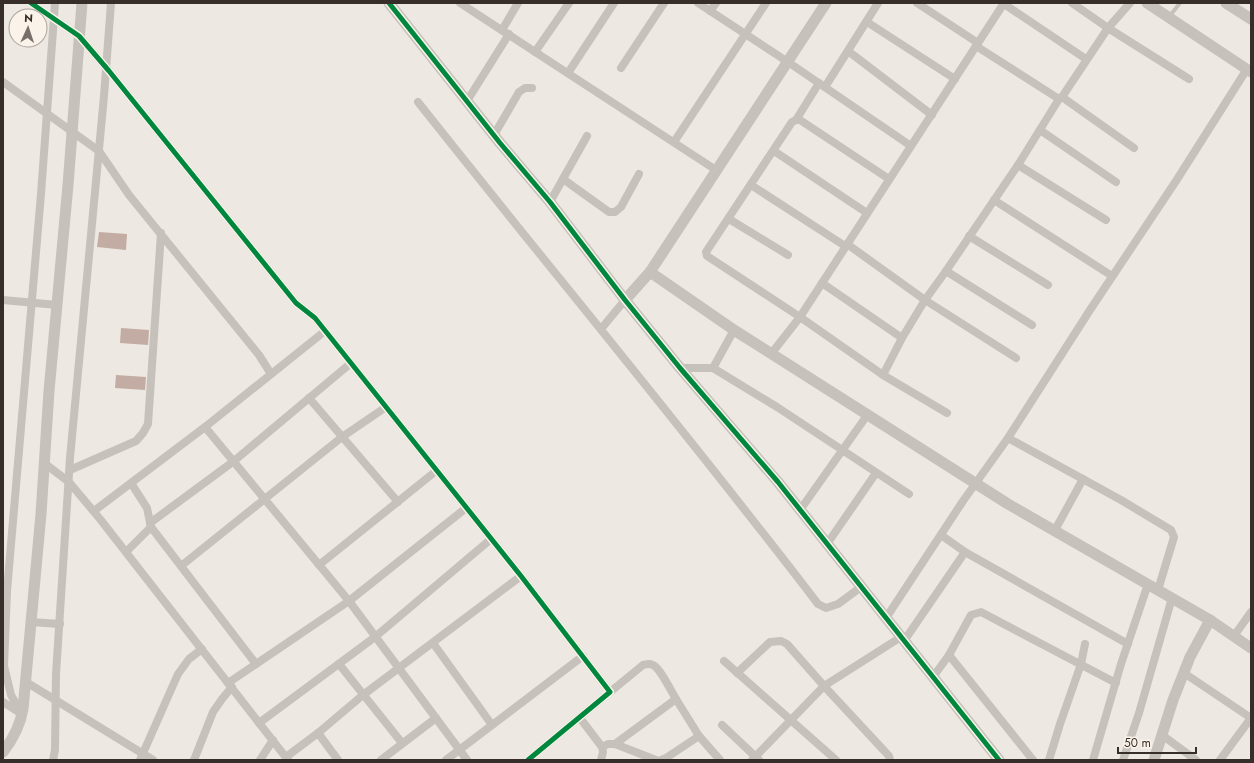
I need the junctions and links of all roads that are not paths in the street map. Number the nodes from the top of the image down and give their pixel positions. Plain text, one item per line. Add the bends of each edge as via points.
1 (31, 3) edge
2 (55, 3) edge
3 (82, 3) edge
4 (111, 3) edge
5 (389, 3) edge
6 (518, 3) edge
7 (569, 3) edge
8 (614, 3) edge
9 (664, 3) edge
10 (698, 3) edge
11 (716, 3) edge
12 (766, 3) edge
13 (826, 3) edge
14 (878, 3) edge
15 (917, 3) edge
16 (1004, 3) edge
17 (1072, 3) edge
18 (1130, 3) edge
19 (1147, 3) edge
20 (1180, 3) edge
21 (1226, 3) edge
22 (464, 4) edge
23 (710, 11) junction
24 (1169, 17) junction
25 (54, 19) junction
26 (1251, 19) edge
27 (867, 22) junction
28 (1108, 28) junction
29 (505, 32) junction
30 (746, 34) junction
31 (79, 36) junction
32 (977, 44) junction
33 (848, 51) junction
34 (535, 52) junction
35 (1086, 59) junction
36 (788, 62) junction
37 (106, 67) junction
38 (621, 68) dead end
39 (1249, 70) edge
40 (568, 73) junction
41 (1189, 78) dead end
42 (955, 79) junction
43 (3, 82) edge
44 (822, 85) junction
45 (532, 88) dead end
46 (1060, 98) junction
47 (466, 101) junction
48 (418, 102) dead end
49 (47, 113) junction
50 (932, 115) junction
51 (796, 120) junction
52 (1040, 130) junction
53 (72, 132) junction
54 (494, 135) junction
55 (587, 136) dead end
56 (674, 142) junction
57 (911, 146) junction
58 (1134, 148) dead end
59 (99, 151) junction
60 (774, 151) junction
61 (1018, 165) junction
62 (716, 170) junction
63 (639, 174) dead end
64 (563, 179) junction
65 (889, 179) junction
66 (1116, 182) dead end
67 (751, 185) junction
68 (994, 200) junction
69 (550, 202) junction
70 (867, 213) junction
71 (729, 218) junction
72 (1106, 220) dead end
73 (161, 233) junction
74 (969, 236) junction
75 (846, 245) junction
76 (788, 255) dead end
77 (946, 271) junction
78 (650, 272) junction
79 (1112, 276) junction
80 (822, 283) junction
81 (1048, 285) dead end
82 (3, 300) edge
83 (625, 300) junction
84 (925, 300) junction
85 (32, 302) junction
86 (57, 305) junction
87 (800, 317) junction
88 (1032, 325) dead end
89 (601, 328) junction
90 (734, 330) junction
91 (325, 331) junction
92 (902, 338) junction
93 (771, 354) junction
94 (1016, 358) dead end
95 (351, 363) junction
96 (680, 368) junction
97 (713, 368) junction
98 (271, 374) junction
99 (883, 375) junction
100 (309, 398) junction
101 (386, 407) junction
102 (947, 413) dead end
103 (868, 414) junction
104 (205, 427) junction
105 (342, 437) junction
106 (1008, 438) junction
107 (842, 450) junction
108 (234, 461) junction
109 (44, 463) junction
110 (70, 470) junction
111 (436, 471) junction
112 (876, 472) junction
113 (1083, 479) junction
114 (69, 482) junction
115 (131, 483) junction
116 (976, 484) junction
117 (909, 494) dead end
118 (265, 499) junction
119 (398, 502) junction
120 (466, 508) junction
121 (800, 510) junction
122 (94, 511) junction
123 (151, 525) junction
124 (1055, 530) junction
125 (941, 535) junction
126 (491, 539) junction
127 (827, 544) junction
128 (126, 552) junction
129 (965, 552) junction
130 (319, 565) junction
131 (181, 566) junction
132 (521, 576) junction
133 (1148, 584) junction
134 (861, 587) junction
135 (1158, 590) junction
136 (1172, 598) junction
137 (349, 601) junction
138 (1251, 612) edge
139 (886, 618) junction
140 (1210, 620) junction
141 (31, 622) junction
142 (60, 624) junction
143 (1234, 636) junction
144 (375, 637) junction
145 (902, 639) junction
146 (433, 643) junction
147 (1085, 644) dead end
148 (1128, 644) junction
149 (1251, 648) edge
150 (202, 649) junction
151 (949, 655) junction
152 (583, 656) junction
153 (724, 661) dead end
154 (256, 664) junction
155 (339, 664) junction
156 (1081, 664) junction
157 (399, 669) junction
158 (737, 673) junction
159 (1184, 673) junction
160 (933, 678) junction
161 (26, 682) junction
162 (1116, 683) junction
163 (230, 685) junction
164 (824, 686) junction
165 (610, 692) junction
166 (363, 695) junction
167 (676, 699) junction
168 (56, 700) junction
169 (3, 702) edge
170 (22, 714) junction
171 (436, 718) junction
172 (580, 718) junction
173 (1251, 718) edge
174 (791, 720) junction
175 (259, 723) junction
176 (492, 725) junction
177 (722, 725) dead end
178 (318, 733) junction
179 (699, 736) junction
180 (1162, 736) junction
181 (273, 740) junction
182 (402, 743) junction
183 (614, 744) junction
184 (602, 747) junction
185 (460, 750) junction
186 (3, 752) edge
187 (142, 757) edge
188 (287, 759) edge
189 (755, 759) edge
190 (53, 760) edge
191 (153, 760) edge
192 (194, 760) edge
193 (260, 760) edge
194 (338, 760) edge
195 (381, 760) edge
196 (446, 760) edge
197 (467, 760) edge
198 (528, 760) edge
199 (601, 760) edge
200 (656, 760) edge
201 (661, 760) edge
202 (720, 760) edge
203 (836, 760) edge
204 (890, 760) edge
205 (999, 760) edge
206 (1033, 760) edge
207 (1049, 760) edge
208 (1093, 760) edge
209 (1123, 760) edge
210 (1154, 760) edge
211 (1196, 760) edge
212 (1220, 760) edge

1 - 25 street
2 - 25 street
3 - 31 street
4 - 37 street
5 - 47 street
6 - 29 street
7 - 34 street
8 - 40 street
9 - 38 street
10 - 23 street
11 - 23 street
12 - 30 street
13 - 36 street
14 - 27 street
15 - 32 street
16 - 32 street
16 - 35 street
17 - 28 street
18 - 28 street
19 - 24 street
20 - 24 lane
21 - 26 street
22 - 29 street
23 - 30 street
24 - 39 street
25 - 31 street
25 - 49 street
27 - 33 street
27 - 42 street
28 - 35 street
28 - 41 street
29 - 34 street
29 - 47 street
30 - 36 street
30 - 56 street
31 - 37 street
31 - 53 street
32 - 42 street
32 - 46 street
33 - 44 street
33 - 50 street
34 - 40 street
35 - 46 street
36 - 44 street
36 - 62 street
37 - 59 street
37 - 91 street via 296,303 315,318
39 - 79 street
40 - 56 street
42 - 50 street
43 - 49 street
44 - 51 street
44 - 57 street
45 - 54 street via 525,88 519,92
46 - 52 street
46 - 58 street
47 - 54 street
48 - 89 street
49 - 53 street
49 - 85 street
50 - 57 street
51 - 60 street via 792,122
51 - 65 street via 800,120
52 - 61 street
52 - 66 street
53 - 59 street
53 - 86 street
54 - 69 street
55 - 64 street
56 - 62 street
57 - 65 street
59 - 73 street via 129,195
59 - 110 street
60 - 67 street
60 - 70 street
61 - 68 street
61 - 72 street
62 - 78 street
63 - 64 street via 621,207 615,212 609,212
64 - 69 street
65 - 70 street
67 - 71 street
67 - 75 street
68 - 74 street
68 - 79 street
69 - 83 street
70 - 75 street
71 - 76 street
71 - 87 street via 706,252 706,256
73 - 98 street via 259,355
73 - 110 street via 148,424 136,441
74 - 77 street
74 - 81 street
75 - 80 street
75 - 84 street
77 - 84 street
77 - 88 street
78 - 83 street
78 - 90 street
79 - 106 street
80 - 87 street
80 - 92 street
82 - 85 street
83 - 89 street
83 - 96 street
84 - 92 street
84 - 94 street
85 - 86 street
85 - 170 street via 7,591 4,666 11,695
86 - 109 street
87 - 93 street
87 - 99 street
89 - 134 street via 818,604 826,608 838,604
90 - 93 street
90 - 97 street
91 - 95 street
91 - 98 street
92 - 99 street
93 - 103 street
95 - 100 street
95 - 101 street
96 - 97 street
96 - 121 street via 746,443
97 - 107 street
98 - 104 street
99 - 102 street
100 - 105 street
100 - 108 street
101 - 105 street
101 - 111 street
103 - 107 street
103 - 116 street
104 - 108 street
104 - 115 street
105 - 118 street
105 - 119 street
106 - 113 street
106 - 116 street
107 - 112 street
107 - 121 street
108 - 118 street
108 - 123 street
109 - 114 street
109 - 141 street
110 - 114 street
111 - 119 street
111 - 120 street
112 - 117 street
112 - 127 street
113 - 124 street
113 - 135 street via 1171,530 1174,537
114 - 122 street
114 - 142 street
115 - 122 street
115 - 123 street via 147,508
116 - 124 street
116 - 125 street
118 - 130 street
118 - 131 street
119 - 130 street
120 - 126 street
120 - 137 street
121 - 127 street
122 - 128 street
123 - 128 street
123 - 131 street
124 - 133 street
125 - 129 street
125 - 139 street
126 - 132 street
126 - 144 street
127 - 134 street
128 - 150 street
129 - 145 street
129 - 148 street
130 - 137 street
131 - 154 street
132 - 146 street
132 - 152 street
133 - 135 street
133 - 148 street
134 - 139 street
135 - 136 street
136 - 140 street
136 - 209 street
137 - 144 street
137 - 154 street
138 - 143 street
139 - 145 street
140 - 143 street
140 - 159 street
141 - 142 street
141 - 161 street
142 - 168 street
143 - 149 street
144 - 155 street
144 - 157 street
145 - 160 street
145 - 164 street
146 - 157 street
146 - 176 street
147 - 156 street
148 - 162 street
150 - 163 street
150 - 187 street via 189,659 178,674
151 - 156 street via 971,615 981,612
151 - 160 street
151 - 206 street
152 - 165 street
152 - 176 street
153 - 158 street
154 - 163 street
155 - 166 street
155 - 175 street
156 - 162 street
156 - 207 street
157 - 166 street
157 - 171 street
158 - 164 street via 770,642 781,641 787,644
158 - 174 street
159 - 173 street
159 - 180 street
160 - 205 street
161 - 168 street
161 - 170 street
162 - 208 street
163 - 175 street
163 - 192 street via 218,704
164 - 174 street
164 - 204 street
165 - 167 street via 644,665 650,664 658,670
165 - 172 street
166 - 178 street
166 - 182 street
167 - 179 street
167 - 183 street
168 - 187 street
168 - 190 street
169 - 170 street
170 - 186 street via 20,725
171 - 182 street
171 - 185 street
172 - 184 street
172 - 198 street
173 - 212 street
174 - 189 street
174 - 203 street
175 - 181 street
176 - 185 street
177 - 189 street
178 - 188 street
178 - 194 street
179 - 201 street
179 - 202 street
180 - 210 street
180 - 211 street
181 - 188 street
181 - 193 street
182 - 195 street
183 - 184 street
183 - 200 street
184 - 199 street via 604,752
185 - 196 street
185 - 197 street
187 - 191 street

